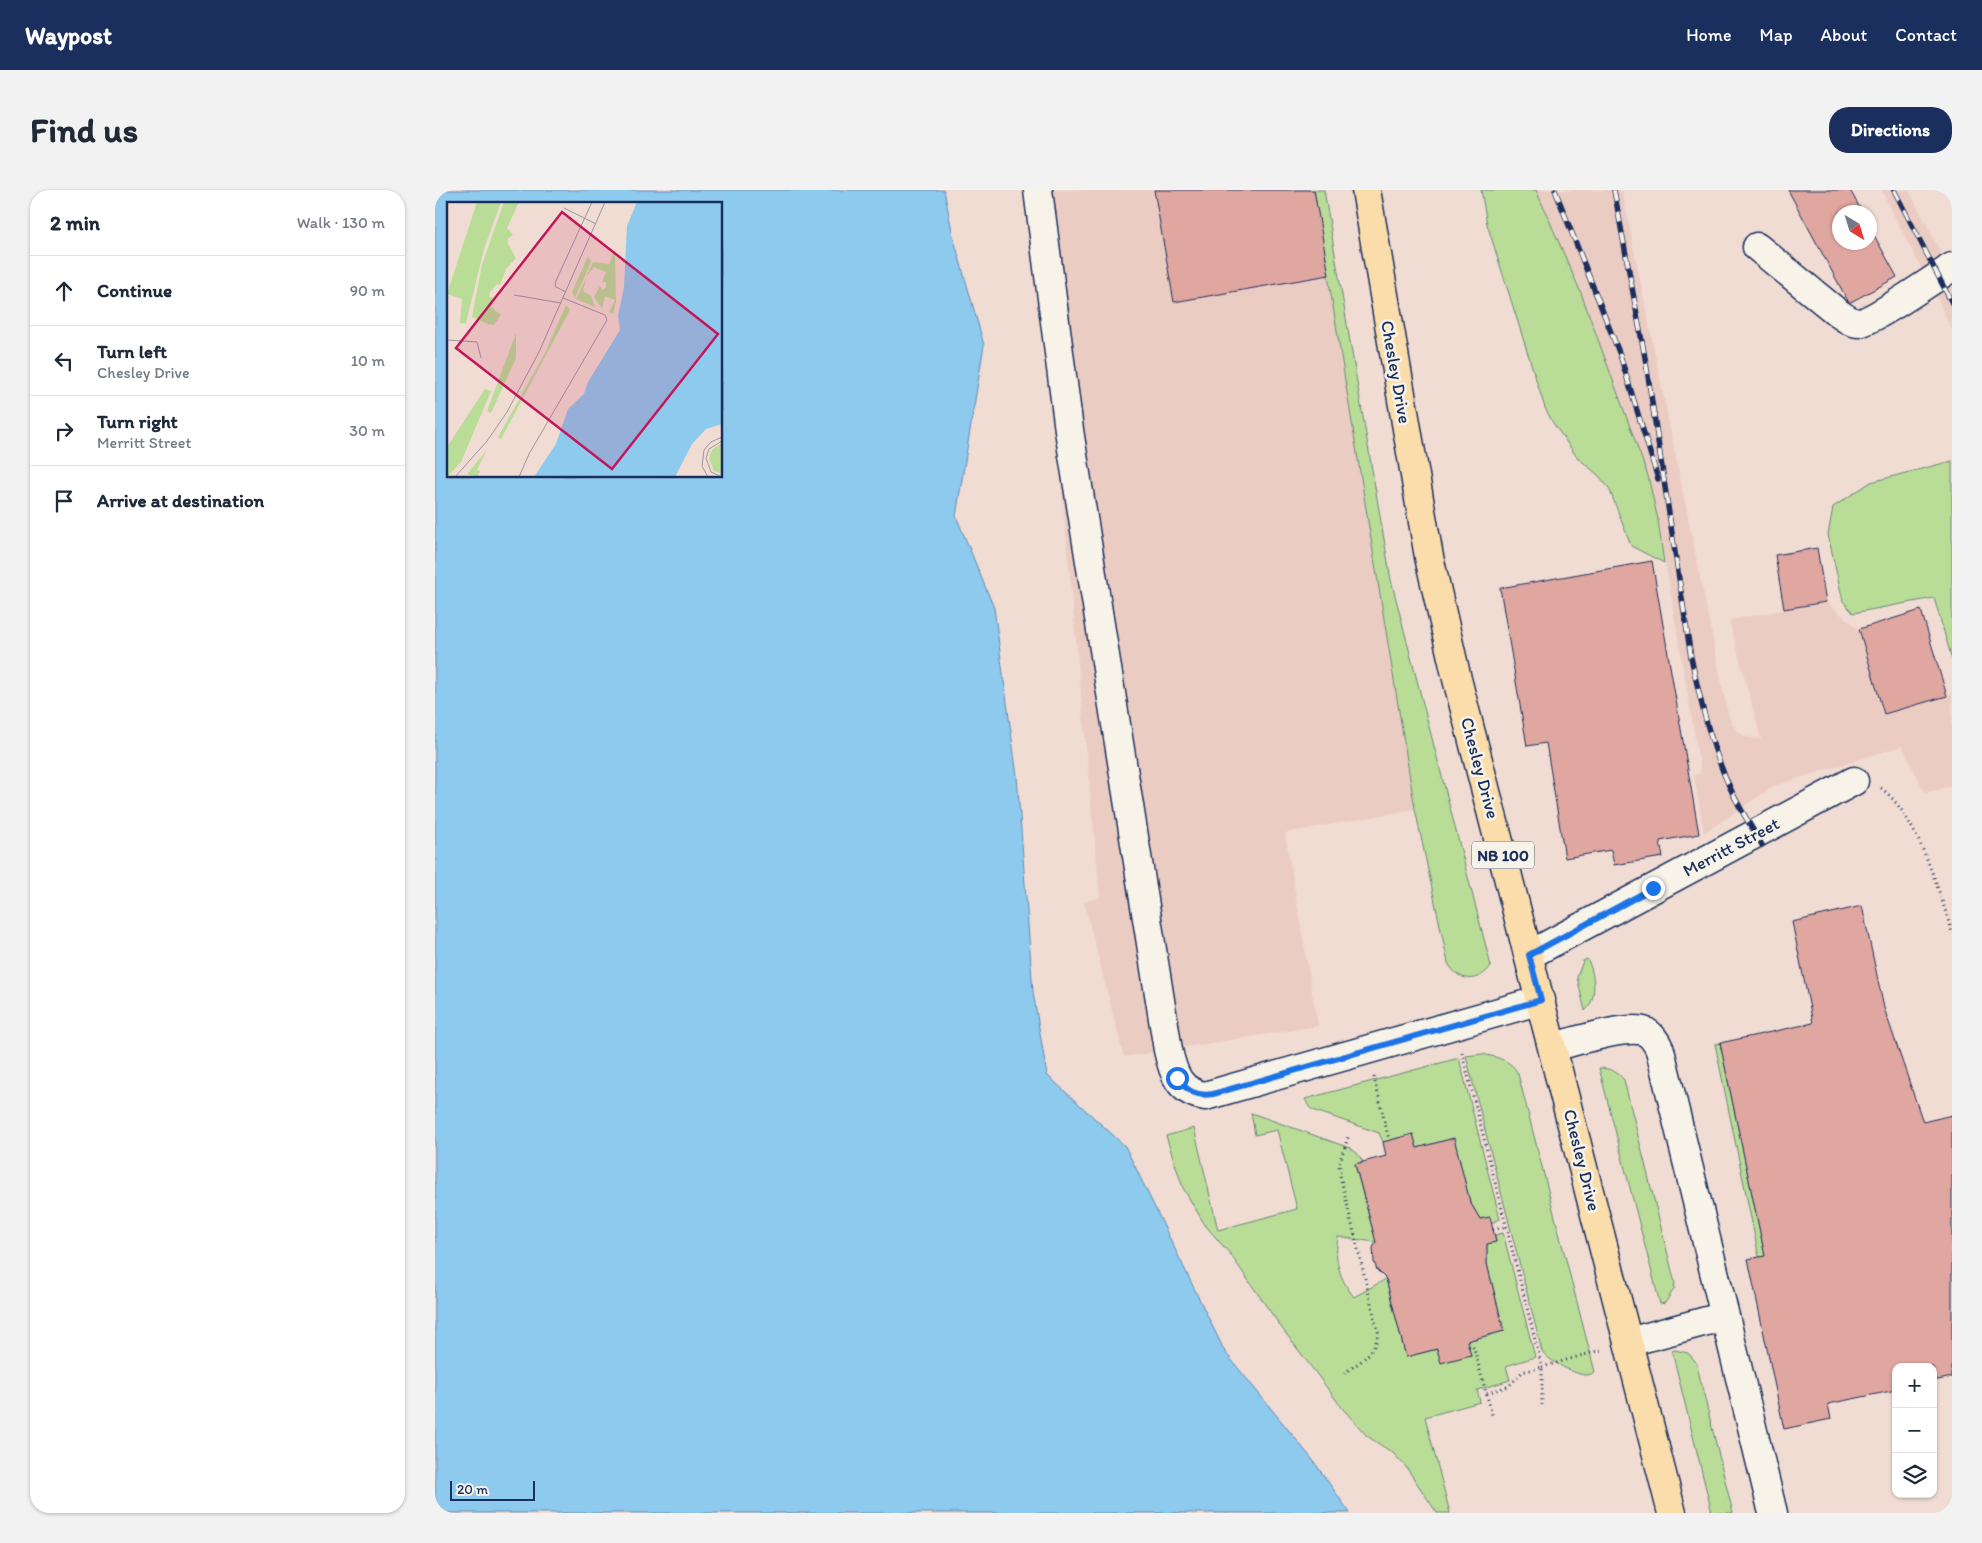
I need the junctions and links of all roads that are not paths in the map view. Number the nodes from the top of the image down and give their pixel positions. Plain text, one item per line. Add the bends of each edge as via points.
1 (1038, 190) edge
2 (1366, 190) edge
3 (1757, 247) dead end
4 (1945, 272) edge
5 (1854, 781) road end
6 (1529, 955) junction
7 (1541, 1000) junction
8 (1553, 1047) junction
9 (1725, 1316) junction
10 (1629, 1342) junction
11 (1672, 1513) edge
12 (1773, 1513) edge

1 - 7 lane via 1069,430 1172,1068 1185,1088 1205,1096
2 - 6 main road, Chesley Drive / NB 100 via 1429,557 1457,679
3 - 4 lane via 1850,321 1858,323
5 - 6 lane, Merritt Street
6 - 7 main road, Chesley Drive / NB 100
7 - 8 main road, Chesley Drive / NB 100
8 - 9 lane via 1623,1030 1646,1032 1655,1040 1664,1065
8 - 10 main road, Chesley Drive / NB 100
9 - 10 lane
9 - 12 lane
10 - 11 main road, Chesley Drive / NB 100

